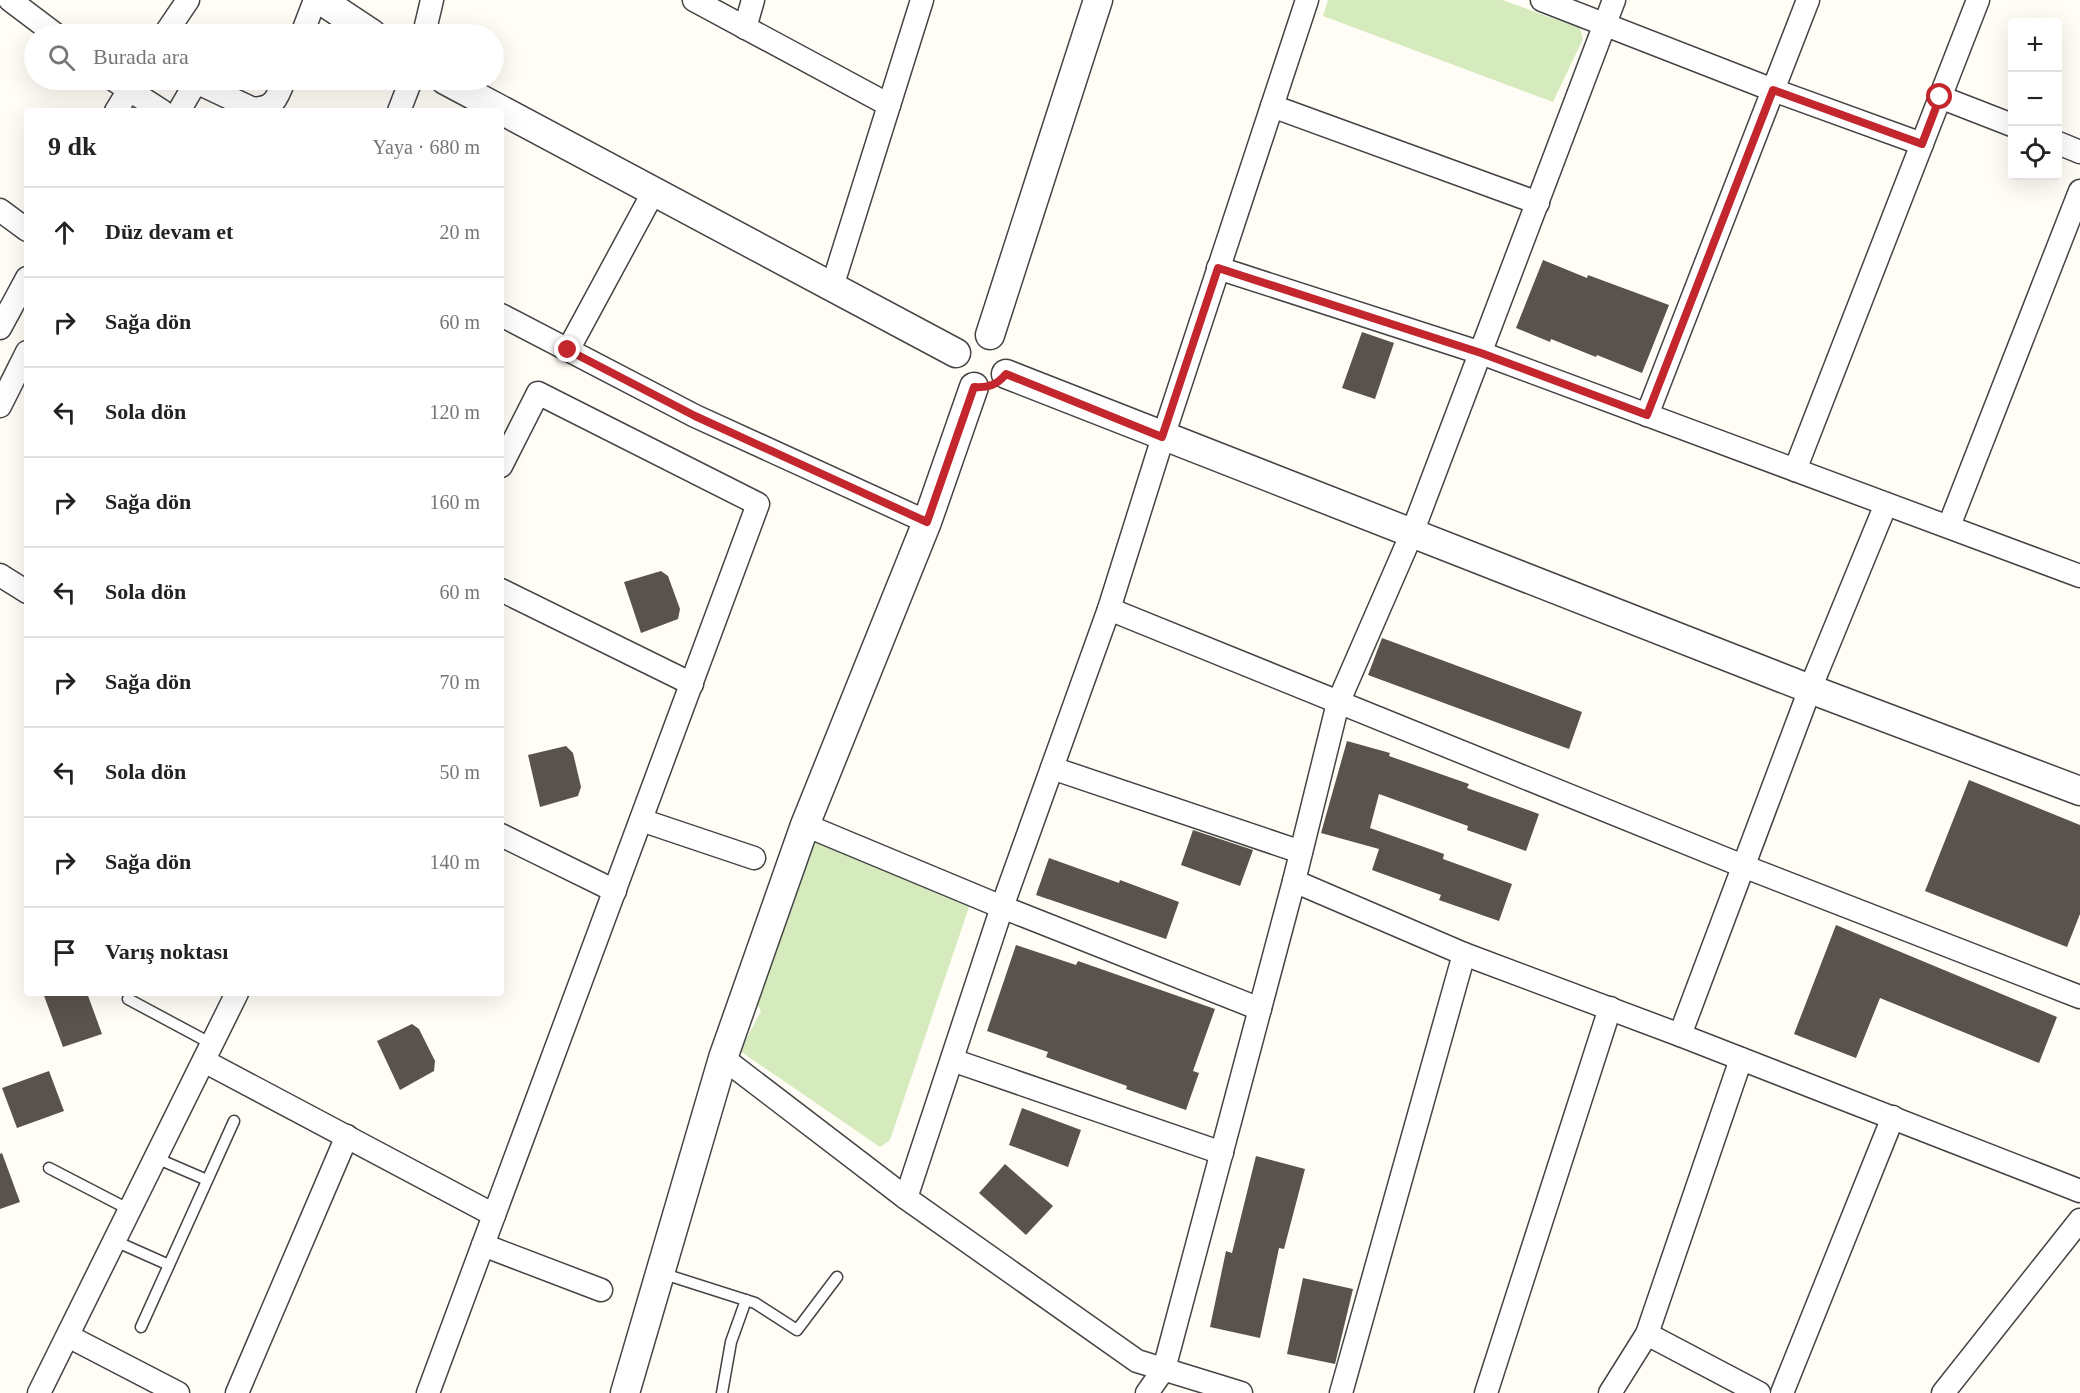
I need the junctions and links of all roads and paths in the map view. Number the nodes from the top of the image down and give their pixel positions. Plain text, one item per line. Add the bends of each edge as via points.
1 (10, 0) edge
2 (188, 0) edge
3 (315, 0) edge
4 (321, 0) edge
5 (432, 0) edge
6 (694, 0) edge
7 (753, 0) edge
8 (922, 0) edge
9 (1098, 0) edge
10 (1306, 0) edge
11 (1542, 0) edge
12 (1614, 0) edge
13 (1808, 0) edge
14 (1978, 0) edge
15 (1605, 23) junction
16 (42, 24) edge
17 (172, 24) edge
18 (306, 24) edge
19 (357, 24) edge
20 (426, 24) edge
21 (746, 28) junction
22 (124, 90) edge
23 (135, 90) edge
24 (191, 90) edge
25 (213, 90) edge
26 (280, 90) edge
27 (407, 90) edge
28 (463, 90) edge
29 (1773, 90) junction
30 (1940, 97) junction
31 (889, 105) junction
32 (1272, 106) junction
33 (118, 108) edge
34 (158, 108) edge
35 (181, 108) edge
36 (251, 108) edge
37 (266, 108) edge
38 (400, 108) edge
39 (497, 108) edge
40 (504, 112) edge
41 (2008, 123) edge
42 (1922, 144) junction
43 (2062, 145) edge
44 (2080, 152) edge
45 (654, 191) junction
46 (2080, 191) edge
47 (1538, 203) junction
48 (0, 210) edge
49 (24, 228) edge
50 (1218, 268) junction
51 (24, 284) edge
52 (832, 286) junction
53 (504, 317) edge
54 (0, 328) edge
55 (990, 335) junction
56 (568, 350) junction
57 (956, 353) junction
58 (1481, 353) junction
59 (24, 358) edge
60 (1006, 374) junction
61 (974, 387) junction
62 (0, 406) edge
63 (1647, 415) junction
64 (1162, 437) junction
65 (504, 460) edge
66 (1795, 470) junction
67 (1886, 504) junction
68 (927, 522) junction
69 (1949, 526) junction
70 (1412, 533) junction
71 (0, 575) edge
72 (2080, 576) edge
73 (24, 590) edge
74 (504, 591) edge
75 (1109, 609) junction
76 (692, 684) junction
77 (1810, 689) junction
78 (1338, 703) junction
79 (1052, 768) junction
80 (2080, 791) edge
81 (641, 820) junction
82 (806, 825) junction
83 (504, 836) edge
84 (1301, 852) junction
85 (754, 858) dead end
86 (1743, 866) junction
87 (1294, 881) junction
88 (615, 891) junction
89 (1002, 907) junction
90 (1464, 954) junction
91 (236, 996) edge
92 (2080, 997) edge
93 (128, 999) dead end
94 (1610, 1008) junction
95 (1260, 1009) junction
96 (1680, 1035) junction
97 (208, 1052) junction
98 (723, 1058) junction
99 (1742, 1059) junction
100 (952, 1060) junction
101 (1893, 1117) junction
102 (234, 1121) dead end
103 (346, 1136) junction
104 (1222, 1153) junction
105 (156, 1158) junction
106 (49, 1168) dead end
107 (207, 1180) junction
108 (2080, 1191) edge
109 (906, 1198) junction
110 (130, 1210) junction
111 (494, 1215) junction
112 (2080, 1220) edge
113 (115, 1241) junction
114 (483, 1245) junction
115 (169, 1265) junction
116 (660, 1273) junction
117 (837, 1277) dead end
118 (601, 1290) dead end
119 (746, 1300) junction
120 (141, 1327) dead end
121 (1647, 1334) junction
122 (68, 1336) junction
123 (1164, 1369) junction
124 (39, 1393) edge
125 (177, 1393) edge
126 (237, 1393) edge
127 (428, 1393) edge
128 (625, 1393) edge
129 (722, 1393) edge
130 (1147, 1393) edge
131 (1241, 1393) edge
132 (1341, 1393) edge
133 (1486, 1393) edge
134 (1610, 1393) edge
135 (1759, 1393) edge
136 (1782, 1393) edge
137 (1943, 1393) edge

1 - 16 street
2 - 17 street
3 - 18 street
4 - 19 street
5 - 20 street
6 - 21 street
7 - 21 street
8 - 31 street
9 - 55 street
10 - 32 street
11 - 15 street
12 - 15 street
13 - 29 street
14 - 30 street
15 - 29 street
15 - 47 street
21 - 31 street
22 - 33 street
23 - 34 street
24 - 35 street
25 - 36 street
26 - 37 street
27 - 38 street
28 - 39 street
29 - 42 street
29 - 63 street
30 - 41 street
30 - 42 street
31 - 52 street
32 - 47 street
32 - 50 street
40 - 45 street
42 - 66 street
43 - 44 street
45 - 52 street
45 - 56 street
46 - 69 street
47 - 58 street
48 - 49 street
50 - 58 street
50 - 64 street
51 - 54 street
52 - 57 street
53 - 56 street
55 - 57 street via 973,335
55 - 60 street via 1008,350
56 - 68 street via 695,416
57 - 61 street via 960,377
58 - 63 street
58 - 70 street
59 - 62 street
60 - 61 street via 992,386
60 - 64 street
61 - 68 street
63 - 66 street
64 - 70 street
64 - 75 street
65 - 76 street via 538,393 759,504
66 - 67 street
67 - 69 street
67 - 77 street
68 - 82 street
69 - 72 street
70 - 77 street
70 - 78 street
71 - 73 street
74 - 76 street
75 - 78 street
75 - 79 street
76 - 81 street
77 - 80 street
77 - 86 street
78 - 84 street
78 - 86 street
79 - 84 street
79 - 89 street
81 - 85 street
81 - 88 street
82 - 89 street
82 - 98 street
83 - 88 street
84 - 87 street
86 - 92 street
86 - 96 street
87 - 90 street
87 - 95 street
88 - 111 street
89 - 95 street
89 - 100 street
90 - 94 street
90 - 132 street
91 - 97 street
93 - 97 lane
94 - 96 street
94 - 133 street
95 - 104 street
96 - 99 street
97 - 103 street
97 - 105 street
98 - 109 street
98 - 116 street
99 - 101 street
99 - 121 street
100 - 104 street
100 - 109 street
101 - 108 street
101 - 136 street
102 - 107 lane
103 - 111 street
103 - 126 street
104 - 123 street
105 - 107 lane
105 - 110 street
106 - 110 lane
107 - 115 lane
109 - 123 street via 1137,1361
110 - 113 street
111 - 114 street
112 - 137 street
113 - 115 lane
113 - 122 street
114 - 118 street
114 - 127 street
115 - 120 lane
116 - 119 lane
116 - 128 street
117 - 119 lane via 797,1330
119 - 129 lane via 731,1342
121 - 134 street
121 - 135 street
122 - 124 street
122 - 125 street
123 - 130 street
123 - 131 street

